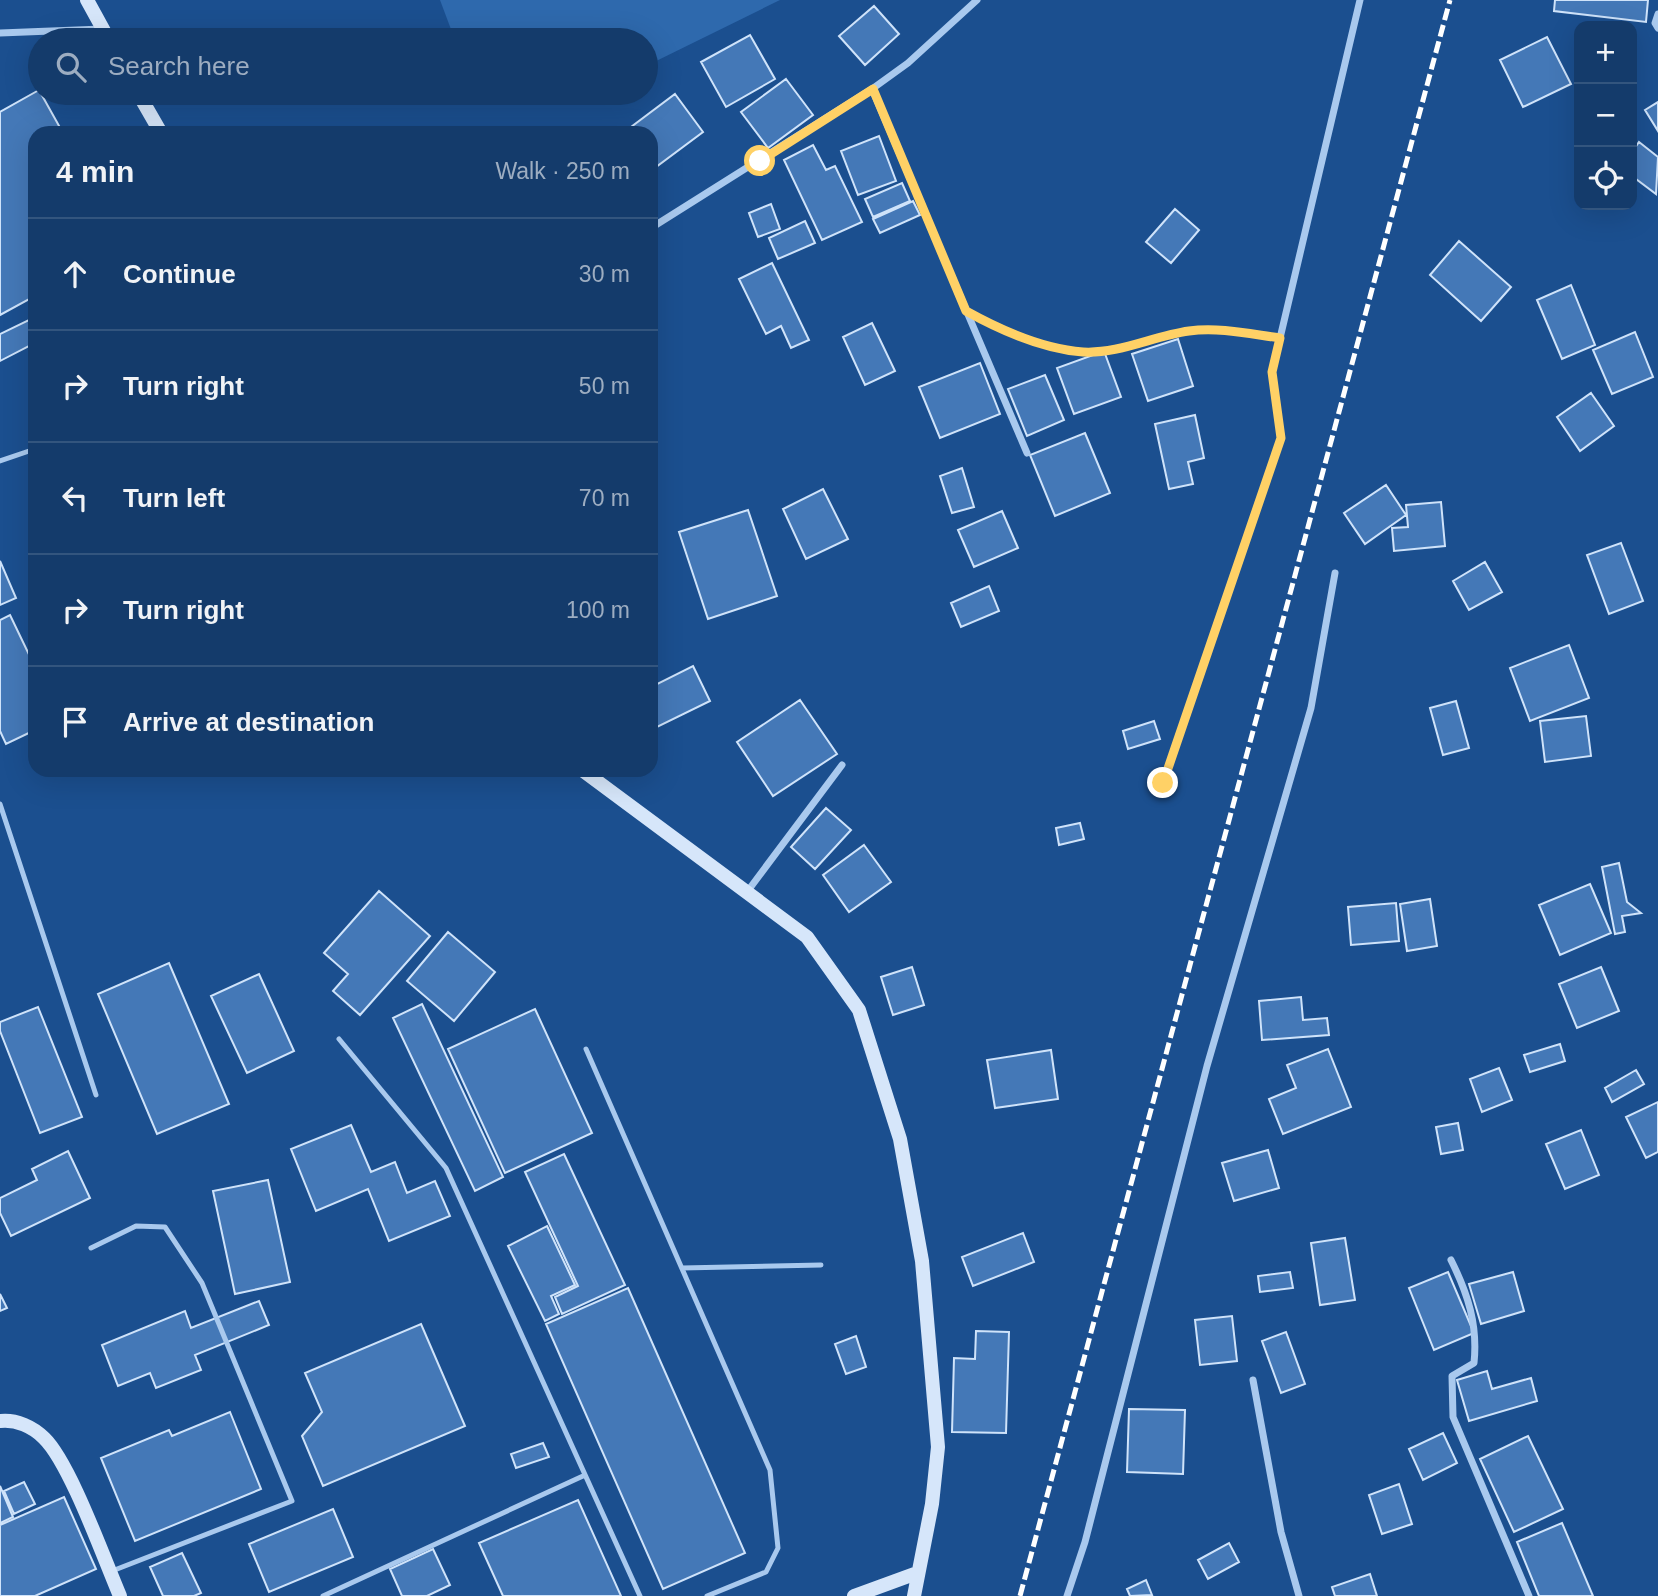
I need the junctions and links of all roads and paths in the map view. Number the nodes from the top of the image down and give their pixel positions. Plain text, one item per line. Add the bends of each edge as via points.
1 (87, 0) edge
2 (977, 0) edge
3 (1360, 0) edge
4 (1658, 14) edge
5 (102, 28) edge
6 (1658, 28) edge
7 (0, 33) edge
8 (28, 34) edge
9 (873, 89) junction
10 (145, 105) edge
11 (157, 126) edge
12 (658, 224) edge
13 (966, 311) junction
14 (1280, 338) junction
15 (28, 451) edge
16 (1027, 453) dead end
17 (0, 461) edge
18 (1335, 573) dead end
19 (842, 765) dead end
20 (591, 777) edge
21 (1163, 783) dead end
22 (0, 804) edge
23 (747, 892) junction
24 (339, 1040) dead end
25 (586, 1049) dead end
26 (96, 1095) dead end
27 (90, 1248) dead end
28 (1451, 1260) dead end
29 (821, 1265) dead end
30 (682, 1268) junction
31 (1253, 1380) dead end
32 (0, 1421) edge
33 (583, 1476) junction
34 (109, 1572) junction
35 (918, 1573) junction
36 (120, 1596) edge
37 (323, 1596) edge
38 (640, 1596) edge
39 (707, 1596) edge
40 (854, 1596) edge
41 (914, 1596) edge
42 (1067, 1596) edge
43 (1299, 1596) edge
44 (1529, 1596) edge

1 - 5 main road
2 - 9 street
3 - 14 street
4 - 6 street
7 - 8 street
9 - 12 street
9 - 13 street
10 - 11 main road
13 - 14 street via 1053,348 1086,352 1129,347 1189,331
13 - 16 street
14 - 21 street via 1272,372 1281,438
15 - 17 lane
18 - 42 street via 1311,708 1207,1066 1085,1542
19 - 23 street
20 - 23 main road
22 - 26 lane
23 - 35 main road via 807,937 859,1010 901,1139 922,1261 938,1447
24 - 33 lane via 446,1168
25 - 30 lane
27 - 34 lane via 136,1227 165,1227 202,1283 292,1501
28 - 44 street via 1466,1288 1476,1346 1474,1363 1451,1376 1453,1417
29 - 30 lane
30 - 39 lane via 770,1470 778,1548 766,1572
31 - 43 street via 1281,1532
32 - 34 main road via 25,1424 46,1439 67,1474
33 - 37 lane
33 - 38 lane
34 - 36 main road
35 - 40 main road
35 - 41 main road

